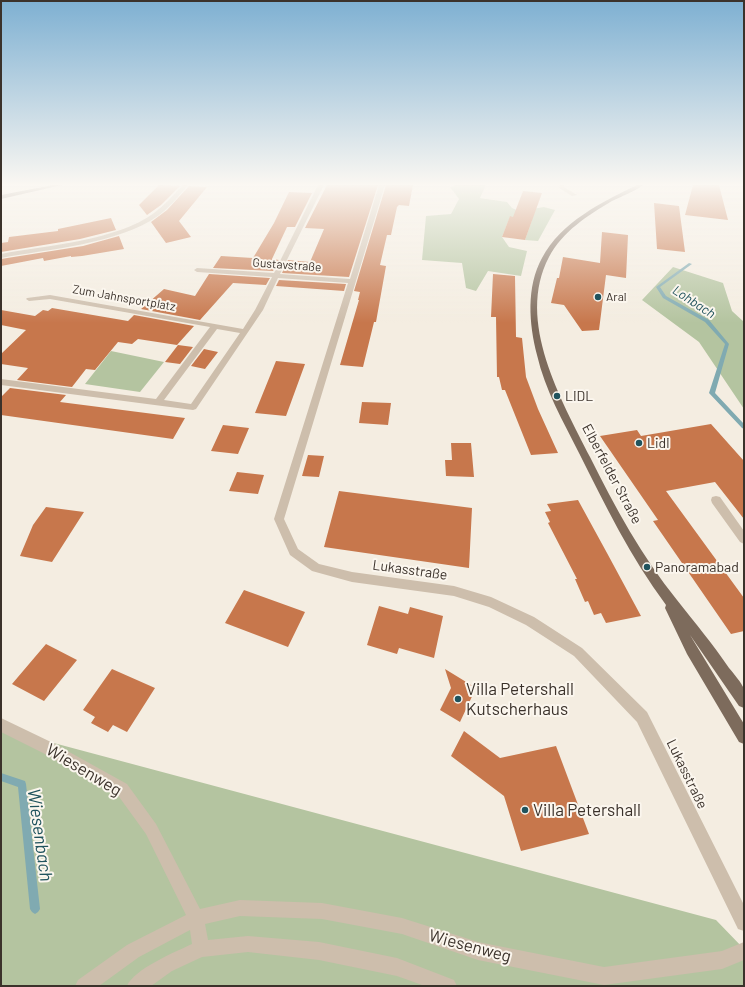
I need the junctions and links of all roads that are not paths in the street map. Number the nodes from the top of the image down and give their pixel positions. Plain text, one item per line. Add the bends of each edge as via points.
1 (119, 231) edge
2 (297, 231) edge
3 (368, 231) edge
4 (565, 231) edge
5 (1, 256) edge
6 (197, 270) dead end
7 (275, 275) junction
8 (352, 281) junction
9 (29, 299) dead end
10 (216, 326) junction
11 (243, 331) junction
12 (1, 382) edge
13 (158, 402) junction
14 (716, 500) dead end
15 (744, 540) edge
16 (662, 590) junction
17 (744, 701) edge
18 (1, 725) edge
19 (744, 737) edge
20 (196, 918) junction
21 (744, 923) edge
22 (201, 949) junction
23 (744, 951) edge
24 (84, 986) edge
25 (136, 986) edge
26 (448, 986) edge

1 - 5 street via 88,240
2 - 7 street
3 - 8 street, Lukasstraße
4 - 16 main road, Elberfelder Straße via 554,244 538,273 538,342 546,370 568,424 633,544
6 - 7 street, Gustavstraße
7 - 8 street, Gustavstraße
7 - 11 street via 259,310
8 - 21 street, Lukasstraße via 279,519 294,552 316,568 345,576 454,591 491,602 530,621 578,652 642,717
9 - 10 street, Zum Jahnsportplatz via 50,297
10 - 11 street, Zum Jahnsportplatz
10 - 13 street
11 - 13 street via 193,407
12 - 13 street
14 - 15 street
16 - 17 main road, Elberfelder Straße
16 - 19 main road, Elberfelder Straße via 691,650
18 - 20 street, Wiesenweg via 122,789 152,829
20 - 22 street, Wiesenweg
20 - 23 street, Wiesenweg via 240,908 322,911 402,926 478,951 604,976 722,960
20 - 24 street, Wiesenweg via 133,951
22 - 25 street via 166,966
22 - 26 street via 248,944 319,951 397,967

